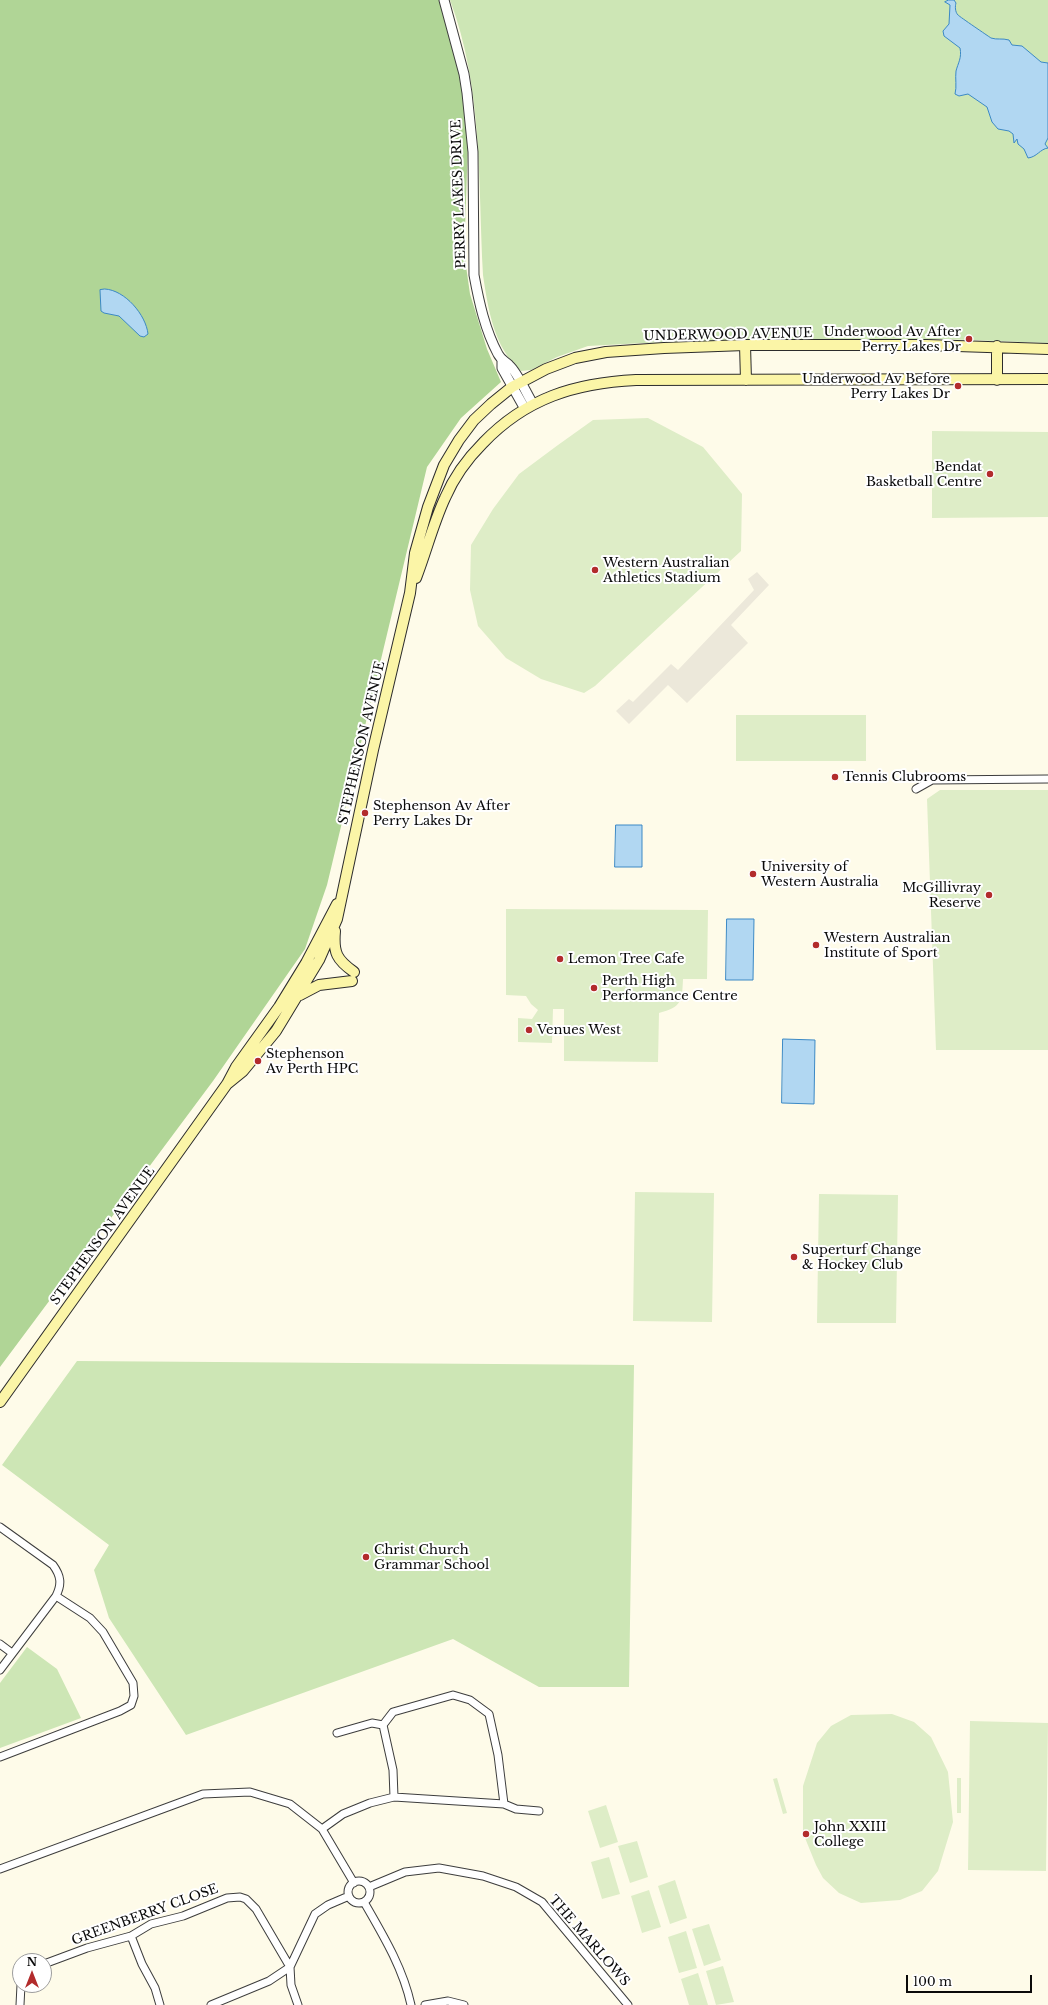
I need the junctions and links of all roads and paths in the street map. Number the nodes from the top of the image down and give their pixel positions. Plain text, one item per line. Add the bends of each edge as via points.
1 (444, 0) edge
2 (745, 345) junction
3 (997, 346) junction
4 (1048, 348) edge
5 (746, 380) junction
6 (997, 380) junction
7 (1048, 380) edge
8 (516, 385) junction
9 (529, 406) junction
10 (410, 593) junction
11 (1048, 779) edge
12 (916, 789) dead end
13 (340, 899) junction
14 (337, 919) junction
15 (298, 996) junction
16 (227, 1084) junction
17 (0, 1402) edge
18 (0, 1527) edge
19 (56, 1596) junction
20 (0, 1644) edge
21 (12, 1653) junction
22 (0, 1670) edge
23 (383, 1725) junction
24 (337, 1733) dead end
25 (0, 1757) edge
26 (394, 1797) junction
27 (504, 1804) junction
28 (538, 1811) dead end
29 (322, 1829) junction
30 (0, 1869) edge
31 (354, 1883) junction
32 (369, 1887) junction
33 (349, 1896) junction
34 (364, 1902) junction
35 (131, 1936) junction
36 (52, 1961) edge
37 (290, 1967) junction
38 (21, 1993) edge
39 (20, 2005) edge
40 (160, 2005) edge
41 (211, 2005) edge
42 (298, 2005) edge
43 (411, 2005) edge
44 (425, 2005) edge
45 (464, 2005) edge
46 (628, 2005) edge

1 - 8 street, PERRY LAKES DRIVE via 467,93 473,152 474,275 483,317 502,360 502,368
2 - 3 main road, UNDERWOOD AVENUE
2 - 5 main road
2 - 8 main road, UNDERWOOD AVENUE via 598,354 560,363
3 - 4 main road, UNDERWOOD AVENUE
3 - 6 main road
5 - 6 main road
5 - 9 main road via 604,382 566,390
6 - 7 main road
8 - 9 street, PERRY LAKES DRIVE
8 - 10 main road, STEPHENSON AVENUE via 474,420 458,440 444,465 415,553
9 - 10 main road, STEPHENSON AVENUE via 492,434 472,454 456,476 437,517
10 - 13 main road, STEPHENSON AVENUE
11 - 12 street via 932,780
13 - 14 main road, STEPHENSON AVENUE
13 - 16 main road, STEPHENSON AVENUE via 306,963
14 - 15 main road, STEPHENSON AVENUE via 319,960
14 - 15 main road via 334,944 336,955 353,977 319,985
15 - 16 main road, STEPHENSON AVENUE via 243,1071
16 - 17 main road, STEPHENSON AVENUE
18 - 19 street via 53,1565 61,1581
19 - 21 street
19 - 25 street via 90,1618 103,1632 133,1683 134,1696 131,1705
20 - 21 street
21 - 22 street
23 - 24 street via 372,1723
23 - 26 street via 393,1770
23 - 27 street via 393,1712 453,1695 470,1700 489,1714 498,1755
26 - 27 street
26 - 29 street via 343,1814
27 - 28 street via 516,1809
29 - 30 street via 290,1804 250,1792 203,1794
29 - 31 street
31 - 32 street via 362,1882
31 - 33 street via 349,1890
32 - 34 street via 370,1895
32 - 46 street, THE MARLOWS via 405,1872 440,1868 483,1876 516,1887 542,1902
33 - 34 street via 357,1903
33 - 37 street via 328,1905 316,1914
34 - 43 street via 406,1984
35 - 36 street, GREENBERRY CLOSE via 86,1948
35 - 37 street, GREENBERRY CLOSE via 151,1924 183,1916 227,1898 246,1899 256,1909
35 - 40 street via 142,1964 156,1988
37 - 41 street via 269,1981
37 - 42 street via 291,1985
38 - 39 street
44 - 45 street via 448,2001

